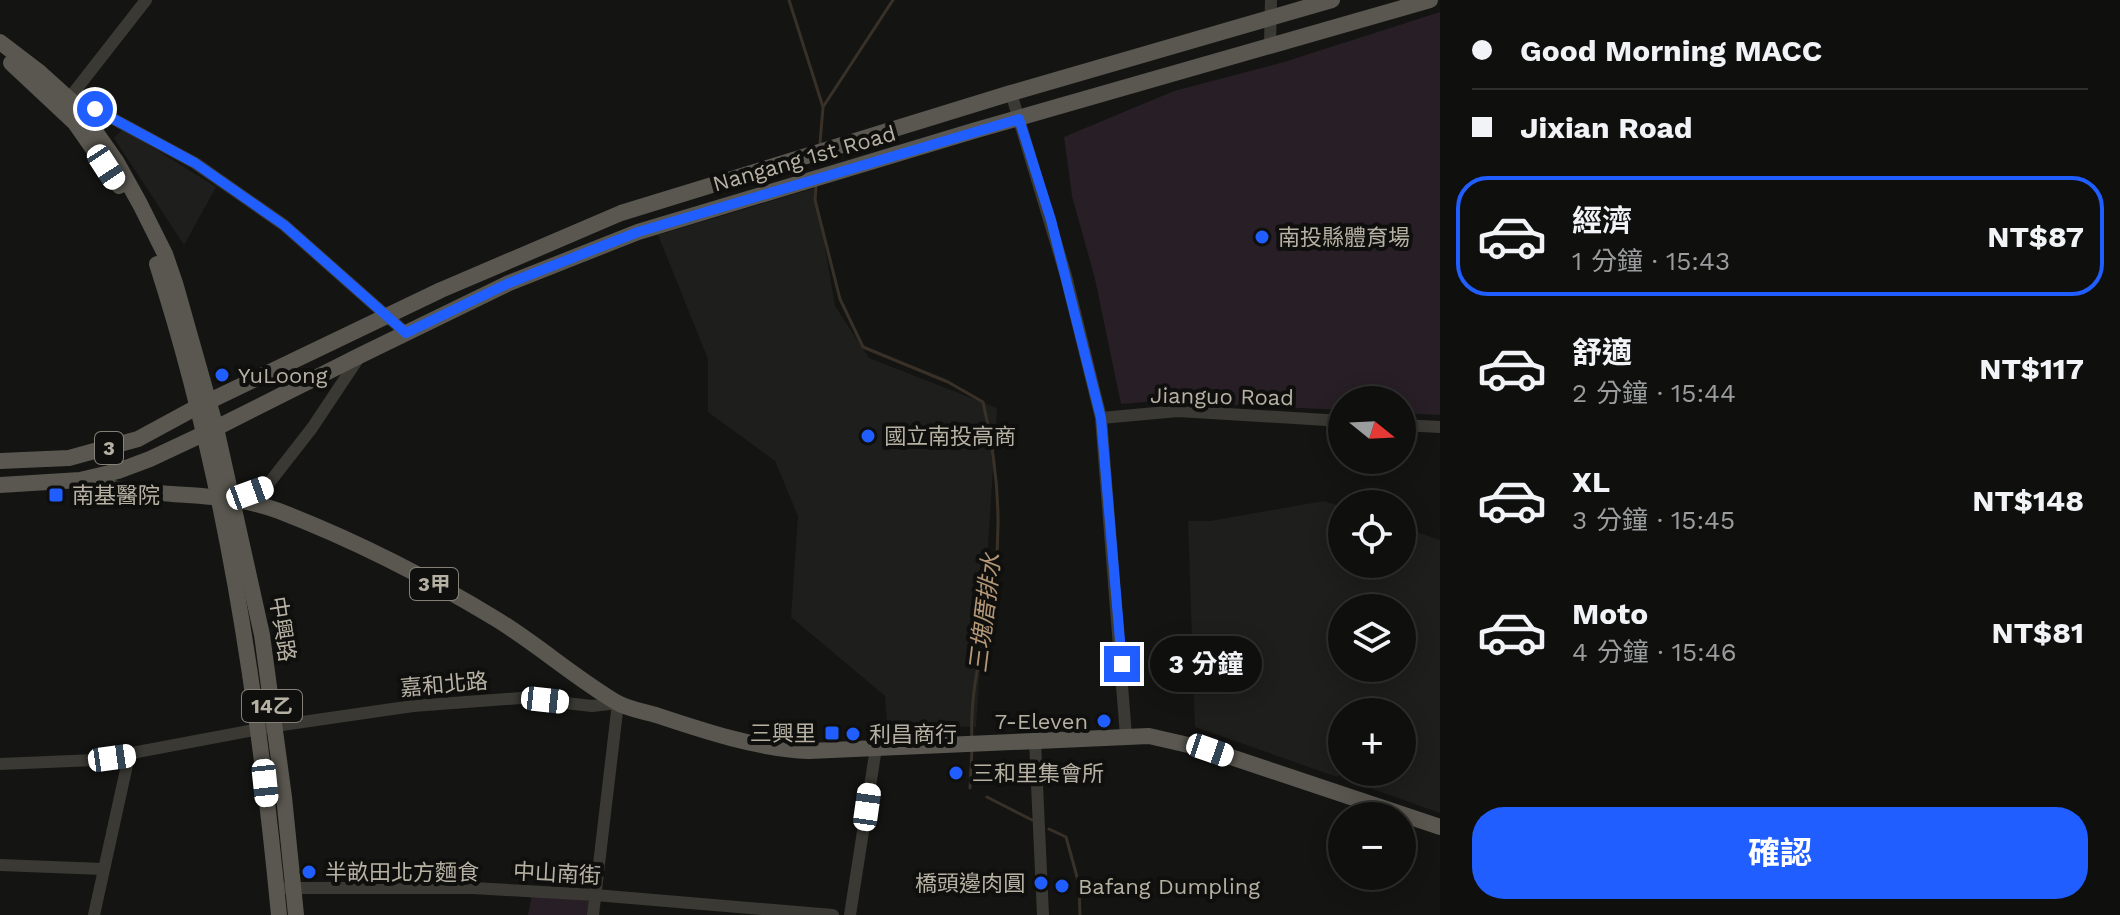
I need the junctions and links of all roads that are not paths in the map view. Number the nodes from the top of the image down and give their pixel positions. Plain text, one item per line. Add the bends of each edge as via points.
1 (146, 0) edge
2 (1271, 0) edge
3 (1332, 0) edge
4 (1430, 0) edge
5 (1269, 17) junction
6 (0, 42) edge
7 (1270, 45) junction
8 (0, 54) edge
9 (1011, 93) junction
10 (71, 110) junction
11 (1019, 119) junction
12 (388, 317) junction
13 (406, 333) junction
14 (361, 355) junction
15 (203, 405) junction
16 (1101, 418) junction
17 (1328, 420) edge
18 (1416, 426) edge
19 (1440, 427) edge
20 (210, 430) junction
21 (0, 461) edge
22 (80, 480) junction
23 (0, 485) edge
24 (226, 499) junction
25 (618, 703) junction
26 (267, 728) junction
27 (1126, 736) junction
28 (1035, 741) junction
29 (876, 748) junction
30 (129, 756) junction
31 (0, 764) edge
32 (1440, 827) edge
33 (0, 865) edge
34 (103, 869) junction
35 (285, 888) junction
36 (595, 895) junction
37 (94, 915) edge
38 (279, 915) edge
39 (296, 915) edge
40 (593, 915) edge
41 (833, 915) edge
42 (850, 915) edge
43 (1043, 915) edge

1 - 10 street
2 - 5 street
3 - 5 main road, Nangang 1st Road / 3
4 - 7 main road, Nangang 1st Road / 3
5 - 7 street
5 - 9 main road, Nangang 1st Road / 3
6 - 10 main road
7 - 11 main road, Nangang 1st Road / 3
8 - 10 main road
9 - 11 street
9 - 12 main road, Nangang 1st Road / 3 via 621,213
10 - 12 street via 95,109 195,163 284,225
10 - 15 main road, 中興路 via 116,161 165,254
11 - 13 main road, Nangang 1st Road / 3 via 638,232 509,283
11 - 16 street
12 - 13 street
12 - 15 main road, Nangang 1st Road / 3
13 - 14 main road, Nangang 1st Road / 3
14 - 20 main road, Nangang 1st Road / 3
14 - 24 street via 266,487
15 - 20 main road, 中興路 / 14乙
15 - 21 main road, 3 via 110,448 69,458
16 - 17 street, Jianguo Road via 1178,411
16 - 27 street
18 - 19 street
20 - 22 main road, 3 via 150,459
20 - 24 main road, 中興路 / 14乙
22 - 23 main road, 3
22 - 24 main road, 3甲 via 106,489
24 - 25 main road, 3甲 via 279,511 368,549 493,617
24 - 26 main road, 中興路 / 14乙 via 262,635
25 - 26 street, 嘉和北路 via 506,699 413,706
25 - 29 main road, 3甲 via 789,750
25 - 36 street
26 - 30 street, 嘉和北路
26 - 35 main road, 中興路 / 14乙
27 - 28 main road, 3甲
27 - 32 main road, 3甲 via 1210,750
28 - 29 main road, 3甲
28 - 43 street
29 - 42 street
30 - 31 street, 嘉和北路
30 - 34 street
33 - 34 street
34 - 37 street
35 - 36 street, 中山南街 via 473,888
35 - 38 main road, 中興路 / 14乙
35 - 39 main road, 中興路 / 14乙
36 - 40 street
36 - 41 street, 中山南街

